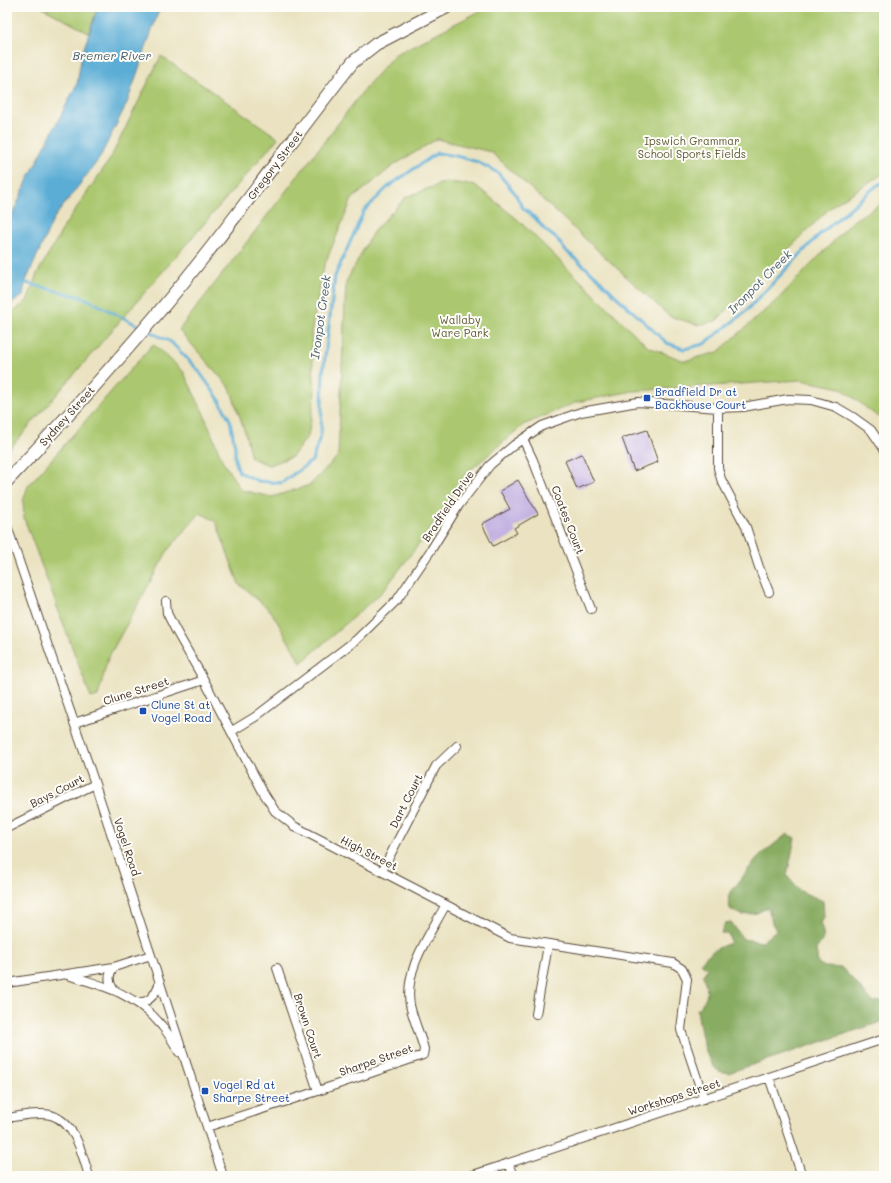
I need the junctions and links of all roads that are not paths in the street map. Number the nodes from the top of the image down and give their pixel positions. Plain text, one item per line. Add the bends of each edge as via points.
1 (447, 7) edge
2 (126, 351) joint
3 (718, 408) junction
4 (522, 439) junction
5 (884, 449) edge
6 (7, 481) edge
7 (7, 526) edge
8 (769, 592) dead end
9 (166, 601) dead end
10 (591, 609) dead end
11 (204, 680) junction
12 (74, 723) junction
13 (232, 731) junction
14 (457, 746) dead end
15 (95, 784) junction
16 (7, 828) edge
17 (382, 871) junction
18 (445, 906) junction
19 (548, 945) junction
20 (151, 955) junction
21 (114, 967) junction
22 (277, 968) dead end
23 (67, 975) junction
24 (160, 982) junction
25 (7, 983) edge
26 (113, 989) junction
27 (137, 1002) junction
28 (536, 1014) dead end
29 (884, 1039) edge
30 (186, 1061) junction
31 (769, 1077) junction
32 (318, 1091) junction
33 (704, 1099) junction
34 (7, 1118) edge
35 (207, 1128) junction
36 (508, 1163) junction
37 (89, 1176) edge
38 (223, 1176) edge
39 (470, 1176) edge
40 (513, 1176) edge
41 (802, 1176) edge

1 - 2 main road, Gregory Street via 376,44 353,62 212,247
2 - 6 main road, Sydney Street
3 - 4 street, Bradfield Drive via 638,402 581,412 542,426
3 - 5 street, Bradfield Drive via 743,407 788,399 811,400 836,407 853,417 871,430
3 - 8 street via 718,468 721,479 746,527
4 - 10 street, Coates Court via 533,460
4 - 13 street, Bradfield Drive via 490,465 459,505 397,600 356,640 255,718
7 - 12 street, Vogel Road
9 - 11 street, High Street via 167,613
11 - 12 street, Clune Street
11 - 13 street, High Street
12 - 15 street, Vogel Road
13 - 17 street, High Street via 275,811 294,826
14 - 17 street, Dart Court via 436,766
15 - 16 street, Bays Court
15 - 20 street, Vogel Road
17 - 18 street, High Street
18 - 19 street, High Street via 510,938
18 - 32 street, Sharpe Street via 414,966 409,986 410,1005 424,1049 423,1055
19 - 28 street
19 - 33 street, High Street via 673,963 682,969 687,979 681,1030
20 - 21 street
20 - 24 street, Vogel Road
21 - 23 street
21 - 26 street via 109,977
22 - 32 street, Brown Court
23 - 25 street
23 - 26 street
24 - 27 street via 150,999
24 - 30 street, Vogel Road
26 - 27 street
27 - 30 street via 163,1027
29 - 31 street, Workshops Street
30 - 35 street, Vogel Road
31 - 33 street, Workshops Street
31 - 41 street
32 - 35 street, Sharpe Street
33 - 36 street, Workshops Street
34 - 37 street via 34,1114 51,1115 67,1125 78,1142
35 - 38 street, Vogel Road
36 - 39 street, Workshops Street
36 - 40 street

